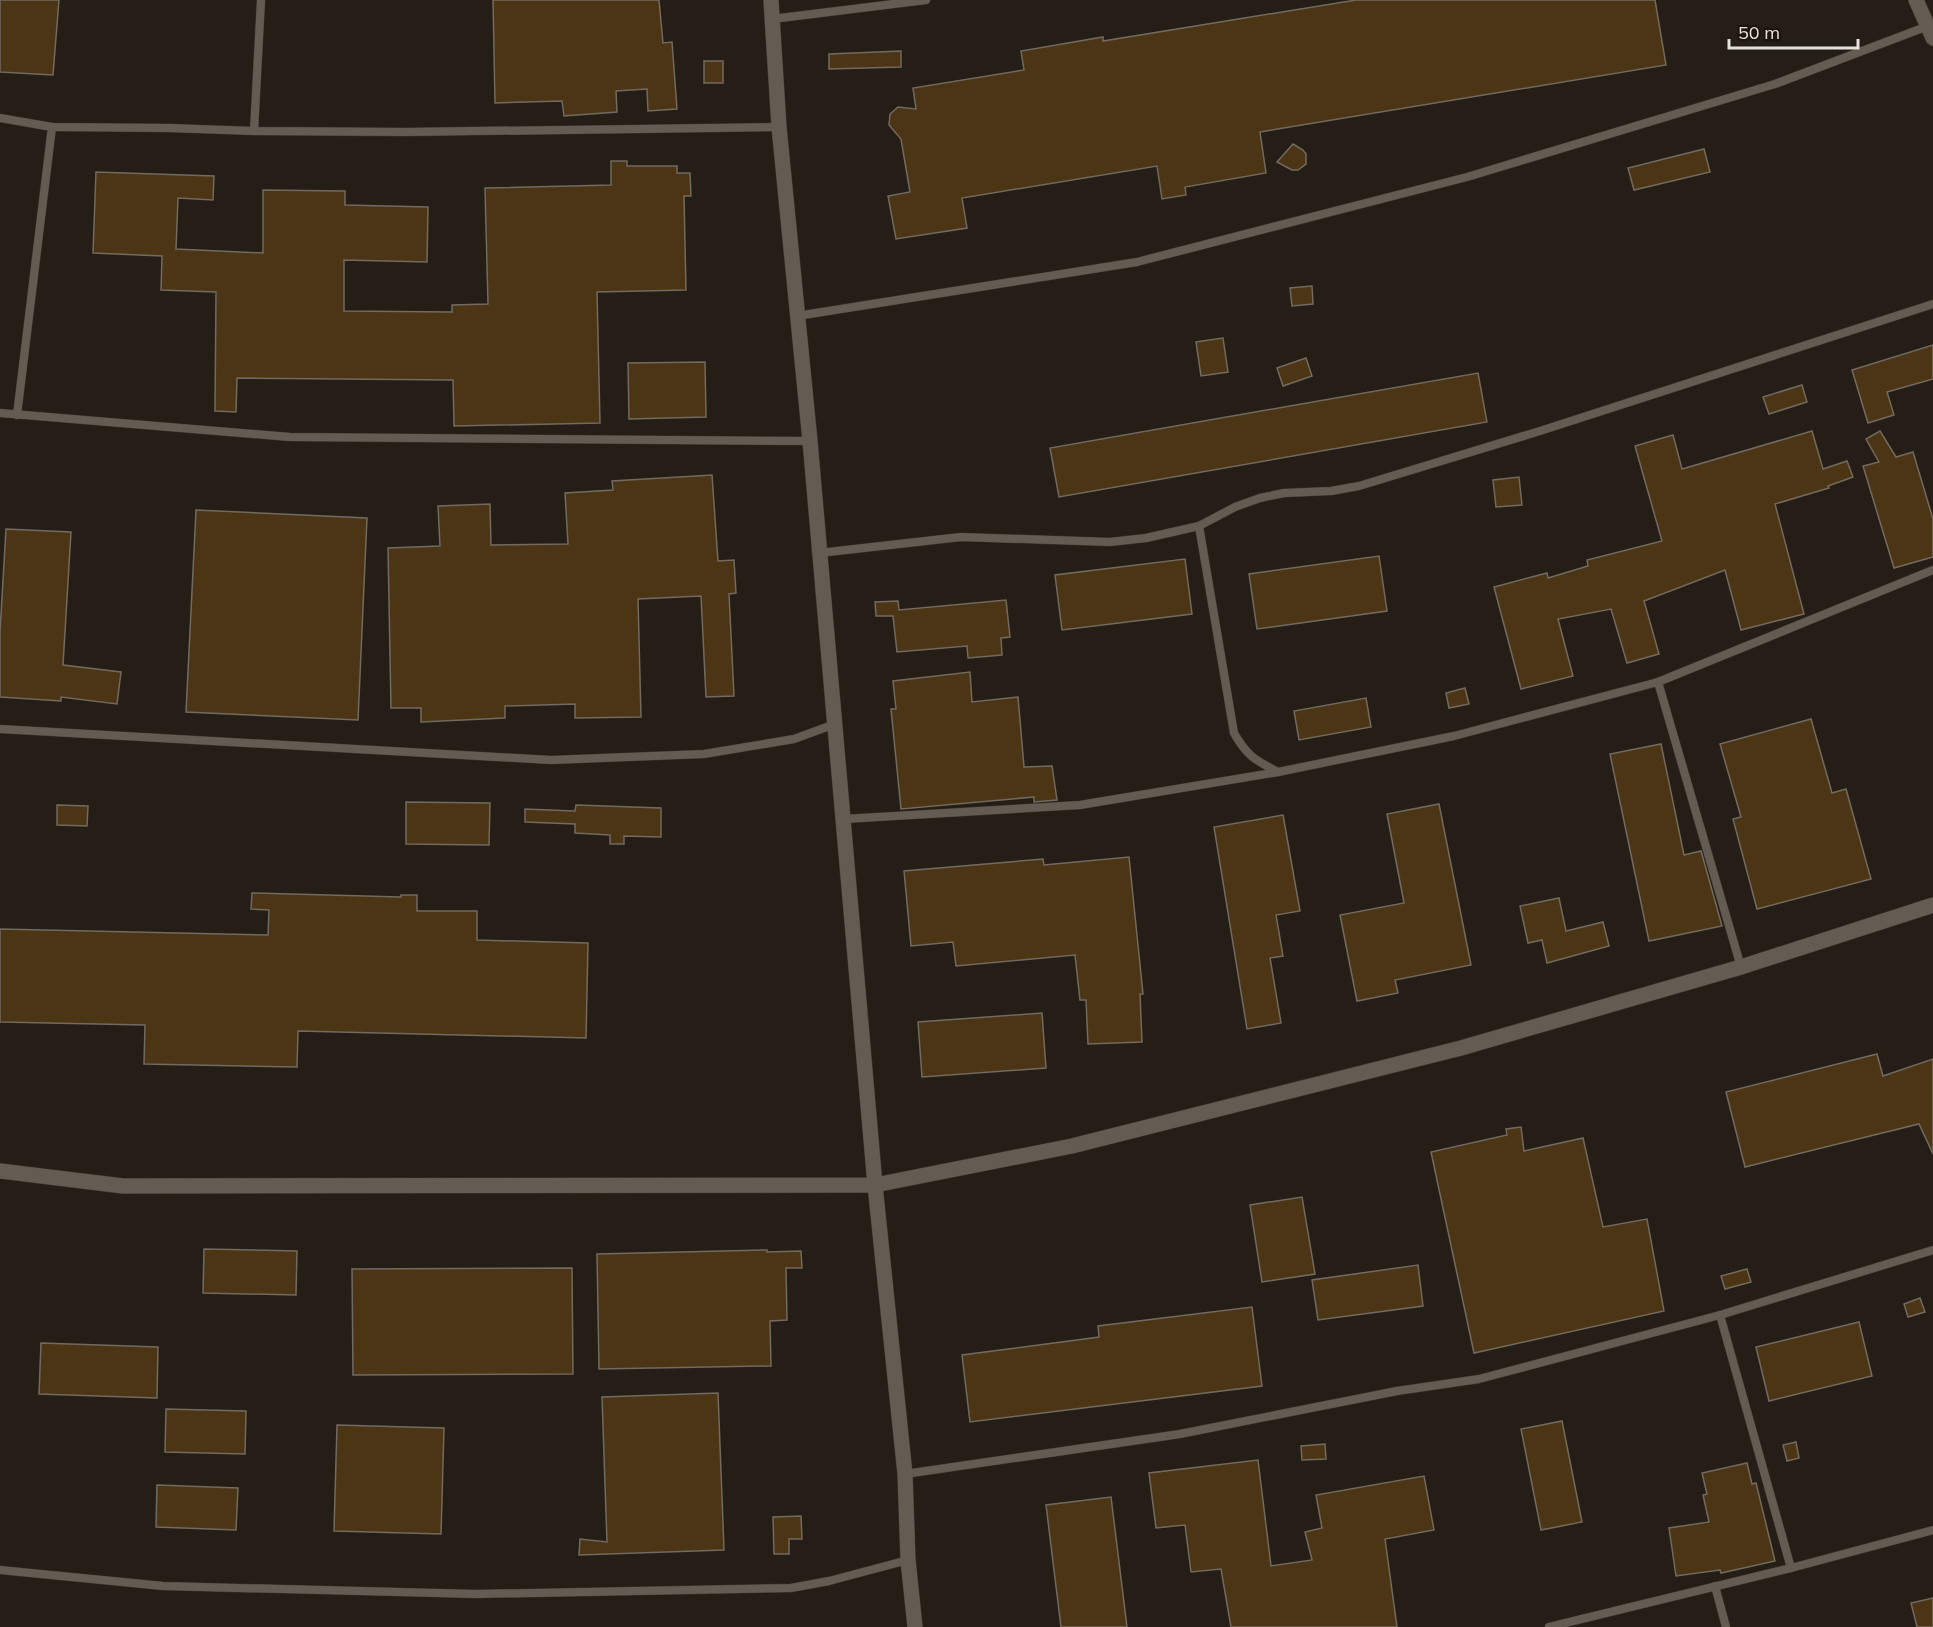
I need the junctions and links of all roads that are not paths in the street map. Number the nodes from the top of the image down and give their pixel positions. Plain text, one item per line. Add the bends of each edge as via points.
1 (261, 0) edge
2 (771, 0) edge
3 (926, 0) edge
4 (1916, 0) edge
5 (772, 19) junction
6 (1930, 32) edge
7 (0, 118) edge
8 (52, 127) junction
9 (779, 127) junction
10 (254, 131) junction
11 (1933, 304) edge
12 (797, 316) junction
13 (0, 413) edge
14 (17, 415) junction
15 (810, 441) junction
16 (1199, 526) junction
17 (819, 553) junction
18 (1933, 570) edge
19 (1658, 682) junction
20 (835, 724) junction
21 (0, 729) edge
22 (1278, 772) junction
23 (844, 819) junction
24 (1933, 905) edge
25 (1741, 968) junction
26 (0, 1171) edge
27 (875, 1185) junction
28 (1933, 1250) edge
29 (1720, 1315) junction
30 (905, 1474) junction
31 (1933, 1530) edge
32 (908, 1560) junction
33 (1791, 1568) junction
34 (0, 1570) edge
35 (1715, 1586) junction
36 (915, 1627) edge
37 (1549, 1627) edge
38 (1726, 1627) edge

1 - 10 lane
2 - 5 street
3 - 5 lane
4 - 6 street
5 - 9 street
6 - 12 lane via 1764,88 1467,177 1137,262
7 - 8 lane
8 - 10 lane
8 - 14 lane
9 - 10 lane
9 - 12 street
11 - 16 lane via 1359,486 1260,498
12 - 15 street
13 - 14 lane
14 - 15 lane via 290,437
15 - 17 street
16 - 17 lane via 1110,542 961,537
16 - 22 lane via 1234,733 1243,750
17 - 20 street
18 - 19 lane
19 - 22 lane via 1454,736
19 - 25 lane
20 - 21 lane via 794,739 704,754 551,760
20 - 23 street
22 - 23 lane via 1080,805
23 - 27 street
24 - 25 street
25 - 27 street via 1461,1048 1106,1138
26 - 27 street via 123,1186
27 - 30 street
28 - 29 lane
29 - 30 lane via 1479,1379 1397,1391 1180,1434
29 - 33 lane
30 - 32 street
31 - 33 lane
32 - 34 lane via 792,1588 476,1594 163,1586
32 - 36 street
33 - 35 lane
35 - 37 lane
35 - 38 lane

